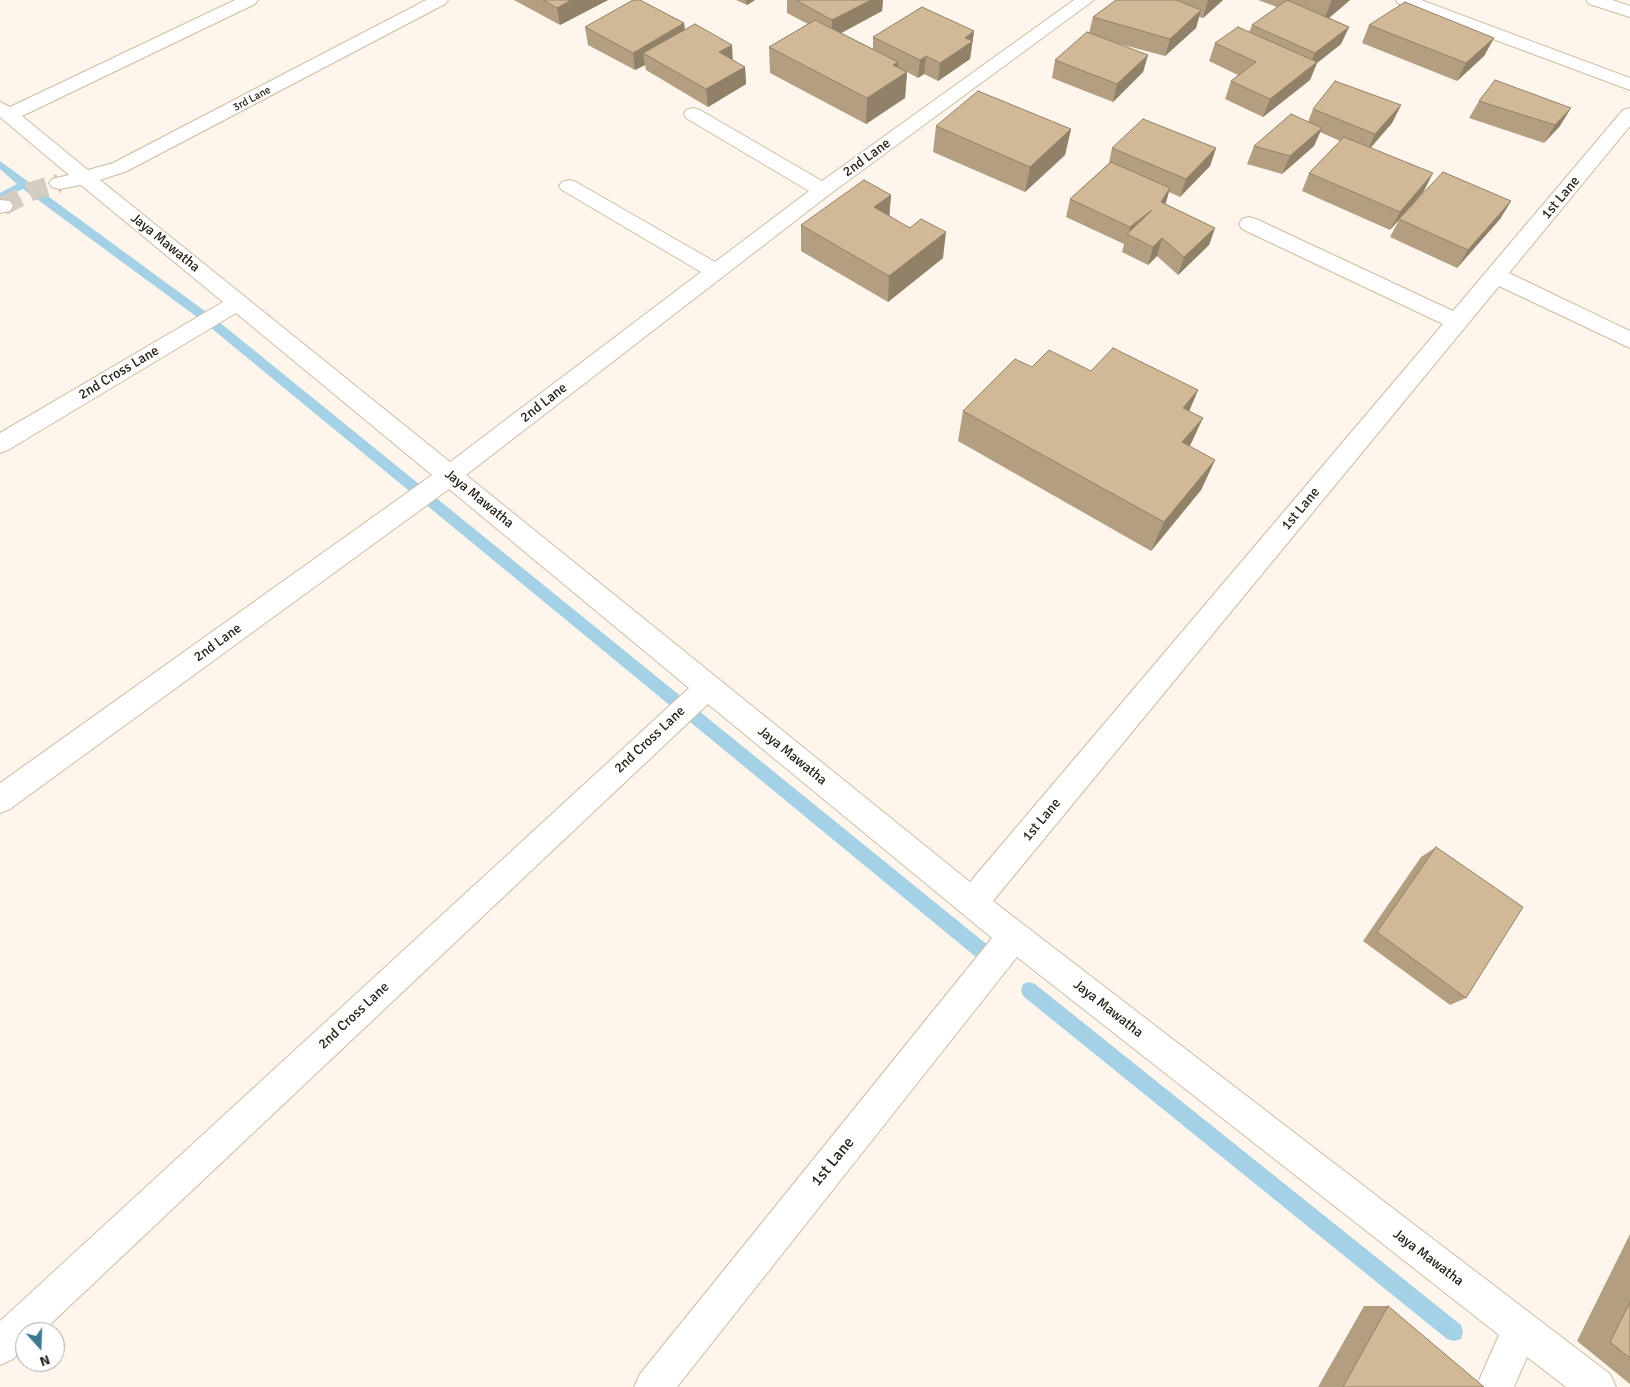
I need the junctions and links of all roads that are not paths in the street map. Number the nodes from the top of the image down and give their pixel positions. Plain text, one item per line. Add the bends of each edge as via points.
1 (249, 0) edge
2 (439, 0) edge
3 (1085, 0) edge
4 (1405, 0) edge
5 (1595, 0) edge
6 (1630, 12) edge
7 (1630, 84) edge
8 (5, 112) edge
9 (693, 114) dead end
10 (1630, 114) edge
11 (72, 180) junction
12 (568, 186) dead end
13 (822, 190) junction
14 (1249, 224) dead end
15 (715, 271) junction
16 (1496, 276) junction
17 (239, 302) junction
18 (1458, 322) junction
19 (1630, 340) edge
20 (0, 444) edge
21 (450, 476) junction
22 (708, 687) junction
23 (0, 800) edge
24 (972, 903) junction
25 (1014, 936) junction
26 (1521, 1329) junction
27 (0, 1346) edge
28 (652, 1387) edge
29 (1494, 1387) edge
30 (1597, 1387) edge

1 - 8 street
2 - 11 street, 3rd Lane via 120,167
3 - 13 street, 2nd Lane
4 - 7 street
5 - 6 street
8 - 11 street, Jaya Mawatha
9 - 13 street
10 - 16 street, 1st Lane
11 - 17 street, Jaya Mawatha
12 - 15 street
13 - 15 street, 2nd Lane
14 - 18 street
15 - 21 street, 2nd Lane
16 - 18 street, 1st Lane
16 - 19 street
17 - 20 street, 2nd Cross Lane
17 - 21 street, Jaya Mawatha
18 - 24 street, 1st Lane
21 - 22 street, Jaya Mawatha
21 - 23 street, 2nd Lane
22 - 24 street, Jaya Mawatha
22 - 27 street, 2nd Cross Lane
24 - 25 street, Jaya Mawatha
25 - 26 street, Jaya Mawatha
25 - 28 street, 1st Lane
26 - 29 street
26 - 30 street, Jaya Mawatha

